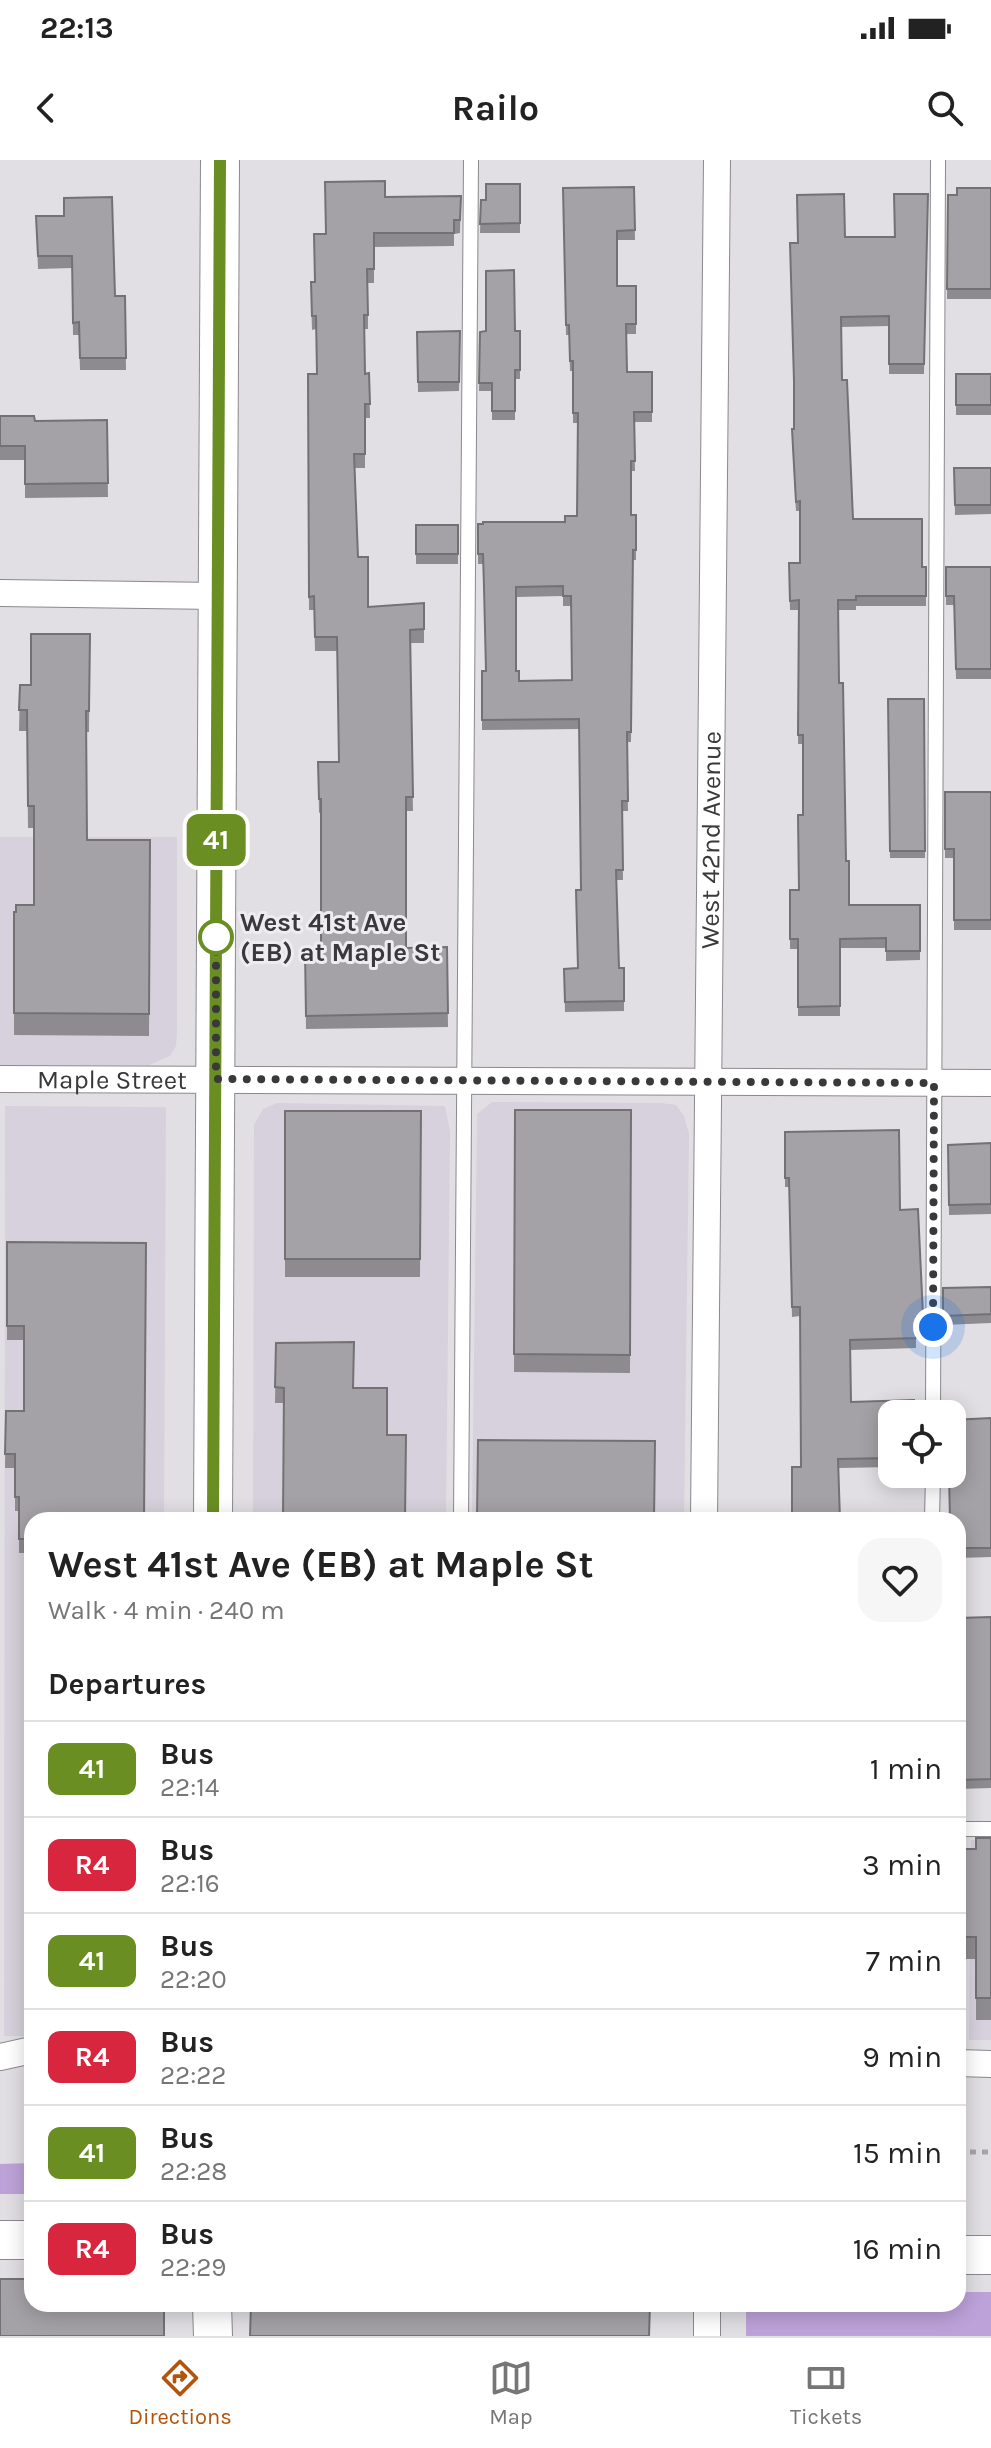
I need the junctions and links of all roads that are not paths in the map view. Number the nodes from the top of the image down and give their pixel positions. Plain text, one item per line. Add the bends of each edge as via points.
1 (220, 160) edge
2 (471, 160) edge
3 (717, 160) edge
4 (938, 160) edge
5 (0, 593) edge
6 (217, 596) junction
7 (0, 1079) edge
8 (216, 1079) junction
9 (464, 1080) junction
10 (708, 1083) junction
11 (934, 1083) junction
12 (991, 1083) edge
13 (933, 1400) edge
14 (933, 1488) edge
15 (213, 1512) edge
16 (461, 1512) edge
17 (704, 1512) edge
18 (932, 1512) edge
19 (966, 1829) edge
20 (991, 1829) edge
21 (24, 2052) edge
22 (0, 2057) edge
23 (966, 2063) edge
24 (991, 2064) edge
25 (0, 2240) edge
26 (24, 2240) edge
27 (966, 2255) edge
28 (991, 2255) edge
29 (212, 2312) edge
30 (707, 2312) edge
31 (213, 2336) edge
32 (707, 2336) edge

1 - 6 main road
2 - 9 lane
3 - 10 street, West 42nd Avenue
4 - 11 lane
5 - 6 street
6 - 8 main road
7 - 8 street, Maple Street
8 - 9 street, Maple Street
8 - 15 main road
9 - 10 street, Maple Street
9 - 16 lane
10 - 11 street, Maple Street
10 - 17 street, West 42nd Avenue
11 - 12 street, Maple Street
11 - 13 lane
14 - 18 lane
19 - 20 lane
21 - 22 street
23 - 24 street
25 - 26 main road
27 - 28 main road
29 - 31 main road
30 - 32 street

